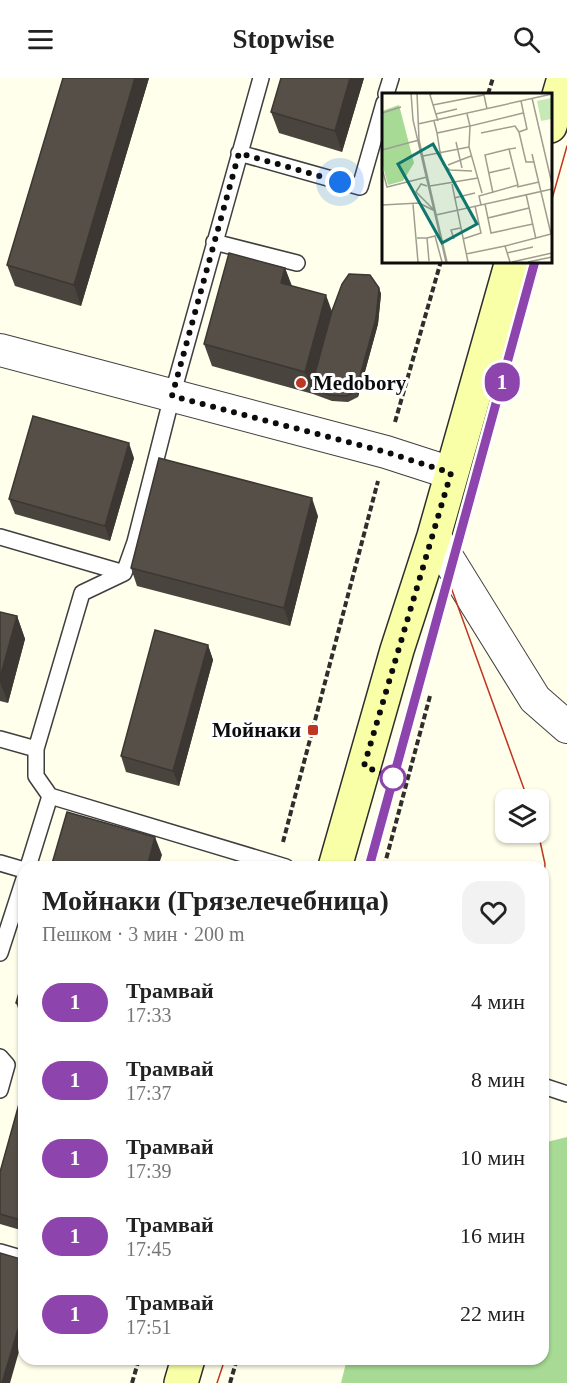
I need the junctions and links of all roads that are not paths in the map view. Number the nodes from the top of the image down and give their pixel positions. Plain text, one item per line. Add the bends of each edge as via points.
1 (261, 78) edge
2 (391, 78) edge
3 (564, 78) edge
4 (387, 93) edge
5 (382, 110) edge
6 (552, 119) edge
7 (239, 153) junction
8 (214, 242) junction
9 (512, 262) edge
10 (297, 263) dead end
11 (0, 350) edge
12 (172, 396) junction
13 (451, 473) junction
14 (434, 536) junction
15 (0, 537) edge
16 (124, 573) junction
17 (567, 727) edge
18 (0, 739) edge
19 (36, 749) junction
20 (50, 796) junction
21 (30, 861) edge
22 (264, 861) edge
23 (337, 861) edge
24 (0, 864) edge
25 (18, 868) edge
26 (18, 898) edge
27 (0, 953) edge
28 (0, 1057) edge
29 (549, 1088) edge
30 (0, 1090) edge
31 (567, 1094) edge
32 (0, 1252) edge
33 (18, 1257) edge
34 (186, 1365) edge
35 (181, 1383) edge

1 - 7 lane
2 - 4 lane
3 - 6 street
5 - 7 lane via 360,187
7 - 8 lane
8 - 10 lane
8 - 12 lane
9 - 13 street
11 - 12 street
12 - 13 street
12 - 16 lane
13 - 14 street
14 - 17 street via 536,699
14 - 23 street
15 - 16 lane
16 - 19 lane via 82,593
18 - 19 lane
19 - 20 lane via 36,776
20 - 21 lane
20 - 22 lane
24 - 25 lane
26 - 27 lane
28 - 30 lane via 7,1065
29 - 31 lane
32 - 33 lane
34 - 35 street

